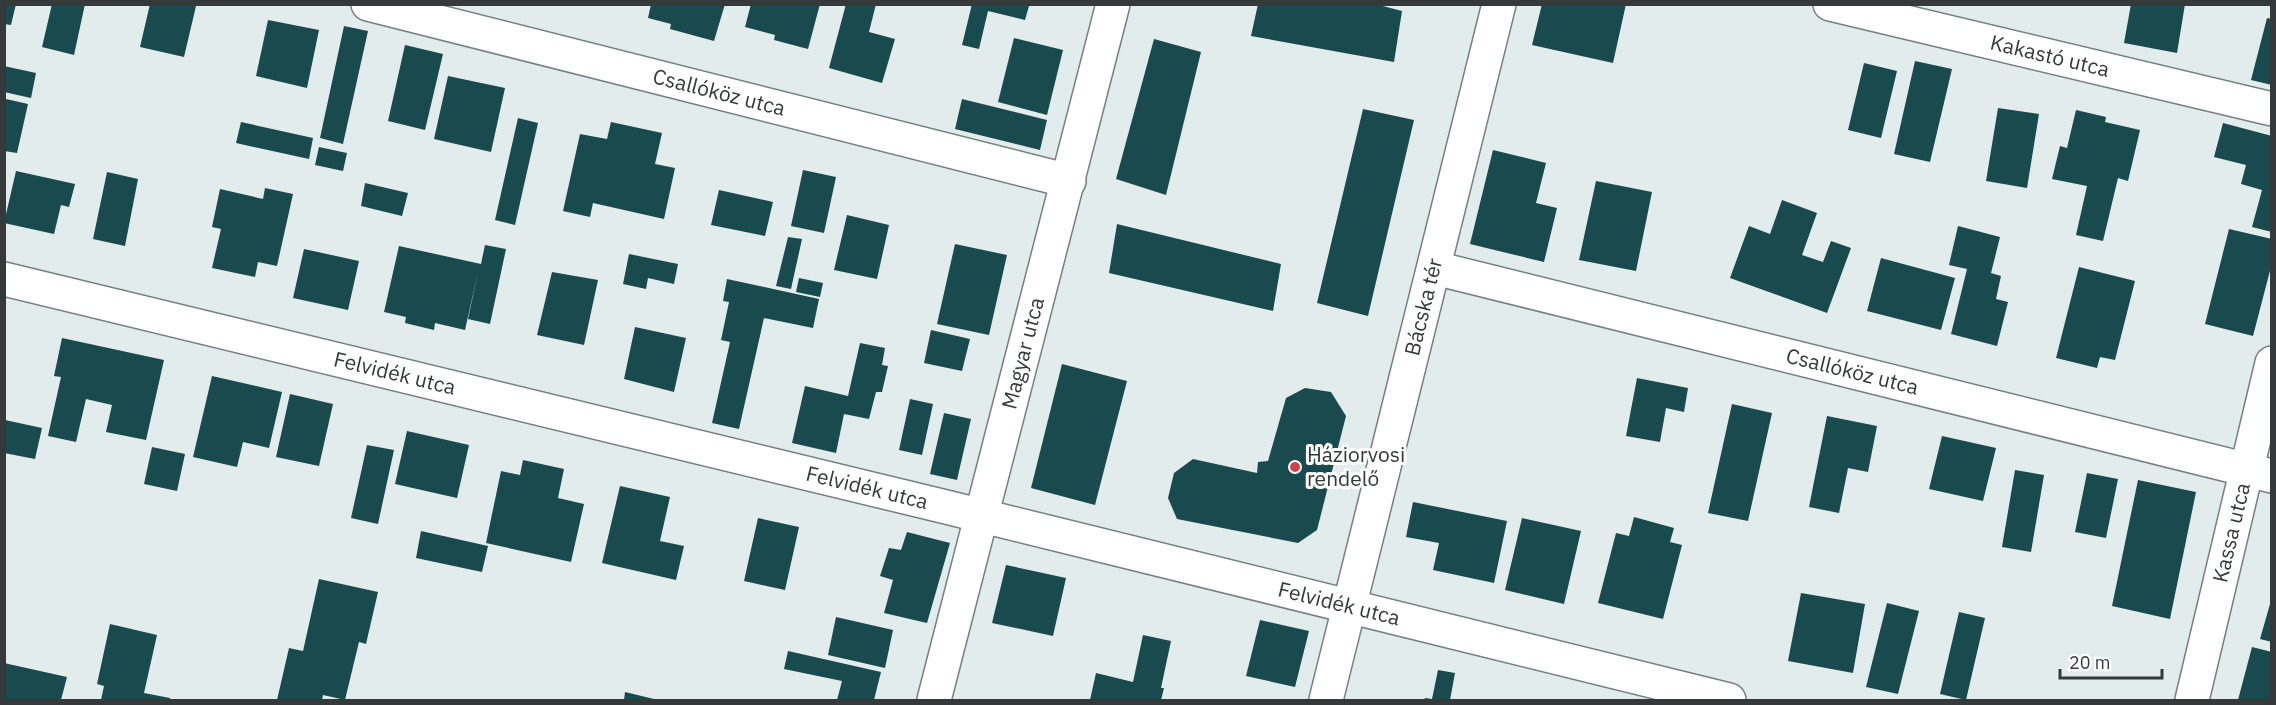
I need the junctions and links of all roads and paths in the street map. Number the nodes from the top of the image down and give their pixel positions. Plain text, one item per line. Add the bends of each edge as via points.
1 (368, 4) edge
2 (1113, 4) edge
3 (1499, 4) edge
4 (1830, 4) edge
5 (2271, 110) edge
6 (1069, 181) junction
7 (1435, 268) junction
8 (4, 279) edge
9 (2271, 363) edge
10 (2259, 473) edge
11 (980, 516) junction
12 (1349, 608) junction
13 (934, 700) edge
14 (1326, 700) edge
15 (1729, 700) edge
16 (2192, 700) edge

1 - 6 street, Csallóköz utca
2 - 6 street, Magyar utca
3 - 7 street, Bácska tér
4 - 5 street, Kakastó utca
6 - 11 street, Magyar utca
7 - 10 street, Csallóköz utca
7 - 12 street, Bácska tér
8 - 11 street, Felvidék utca
9 - 10 street, Kassa utca
10 - 16 street, Kassa utca
11 - 12 street, Felvidék utca
11 - 13 street, Magyar utca
12 - 14 street, Bácska tér
12 - 15 street, Felvidék utca

